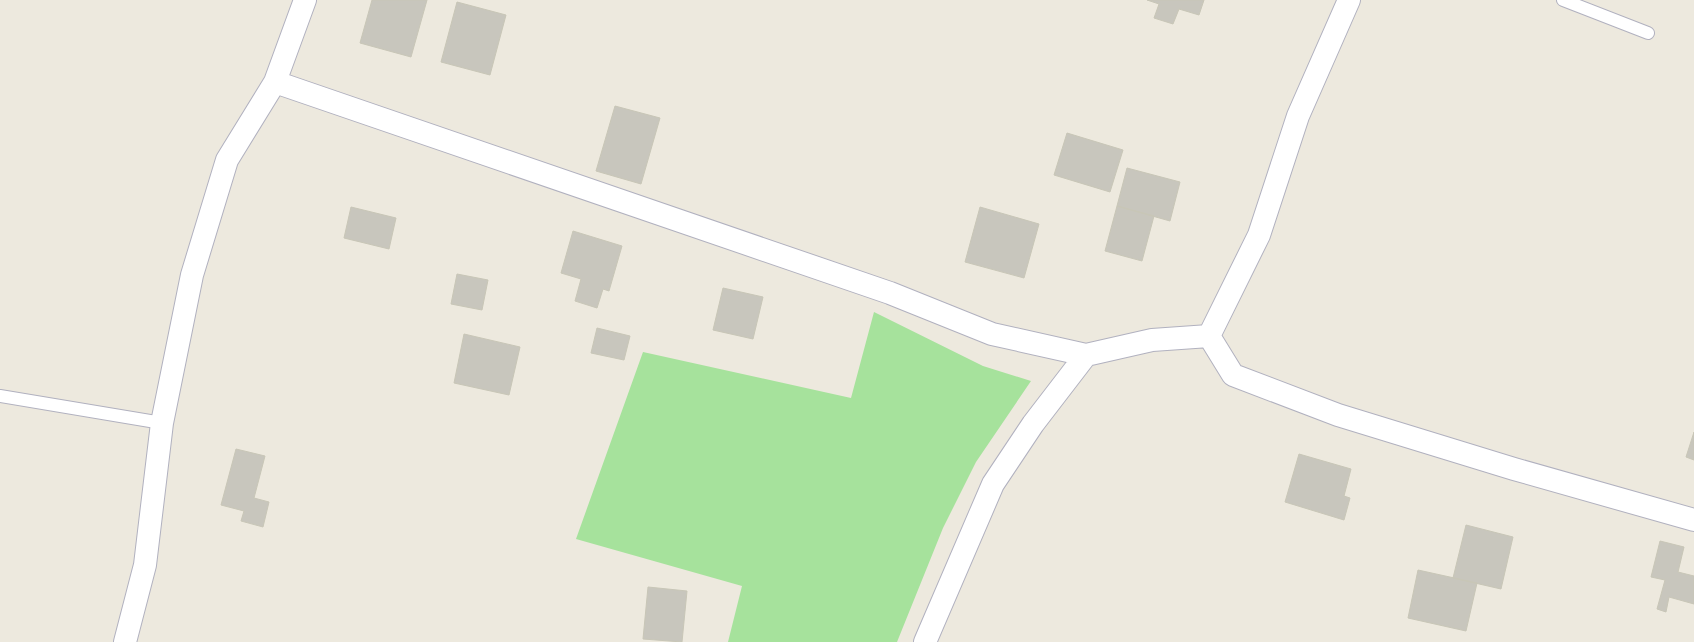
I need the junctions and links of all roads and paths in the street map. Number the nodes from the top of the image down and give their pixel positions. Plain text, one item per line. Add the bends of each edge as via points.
1 (305, 0) edge
2 (1349, 0) edge
3 (1563, 0) edge
4 (1648, 33) dead end
5 (275, 82) junction
6 (1209, 336) junction
7 (1086, 354) junction
8 (0, 396) edge
9 (162, 423) junction
10 (1694, 520) edge
11 (125, 642) edge
12 (925, 642) edge

1 - 5 street
2 - 6 street via 1298,116 1259,235
3 - 4 lane
5 - 7 street via 890,293 992,334
5 - 9 street via 227,160 192,275
6 - 7 street via 1152,340
6 - 10 street via 1233,374 1330,412 1514,469
7 - 12 street via 1033,424 993,484
8 - 9 lane
9 - 11 street via 145,565

